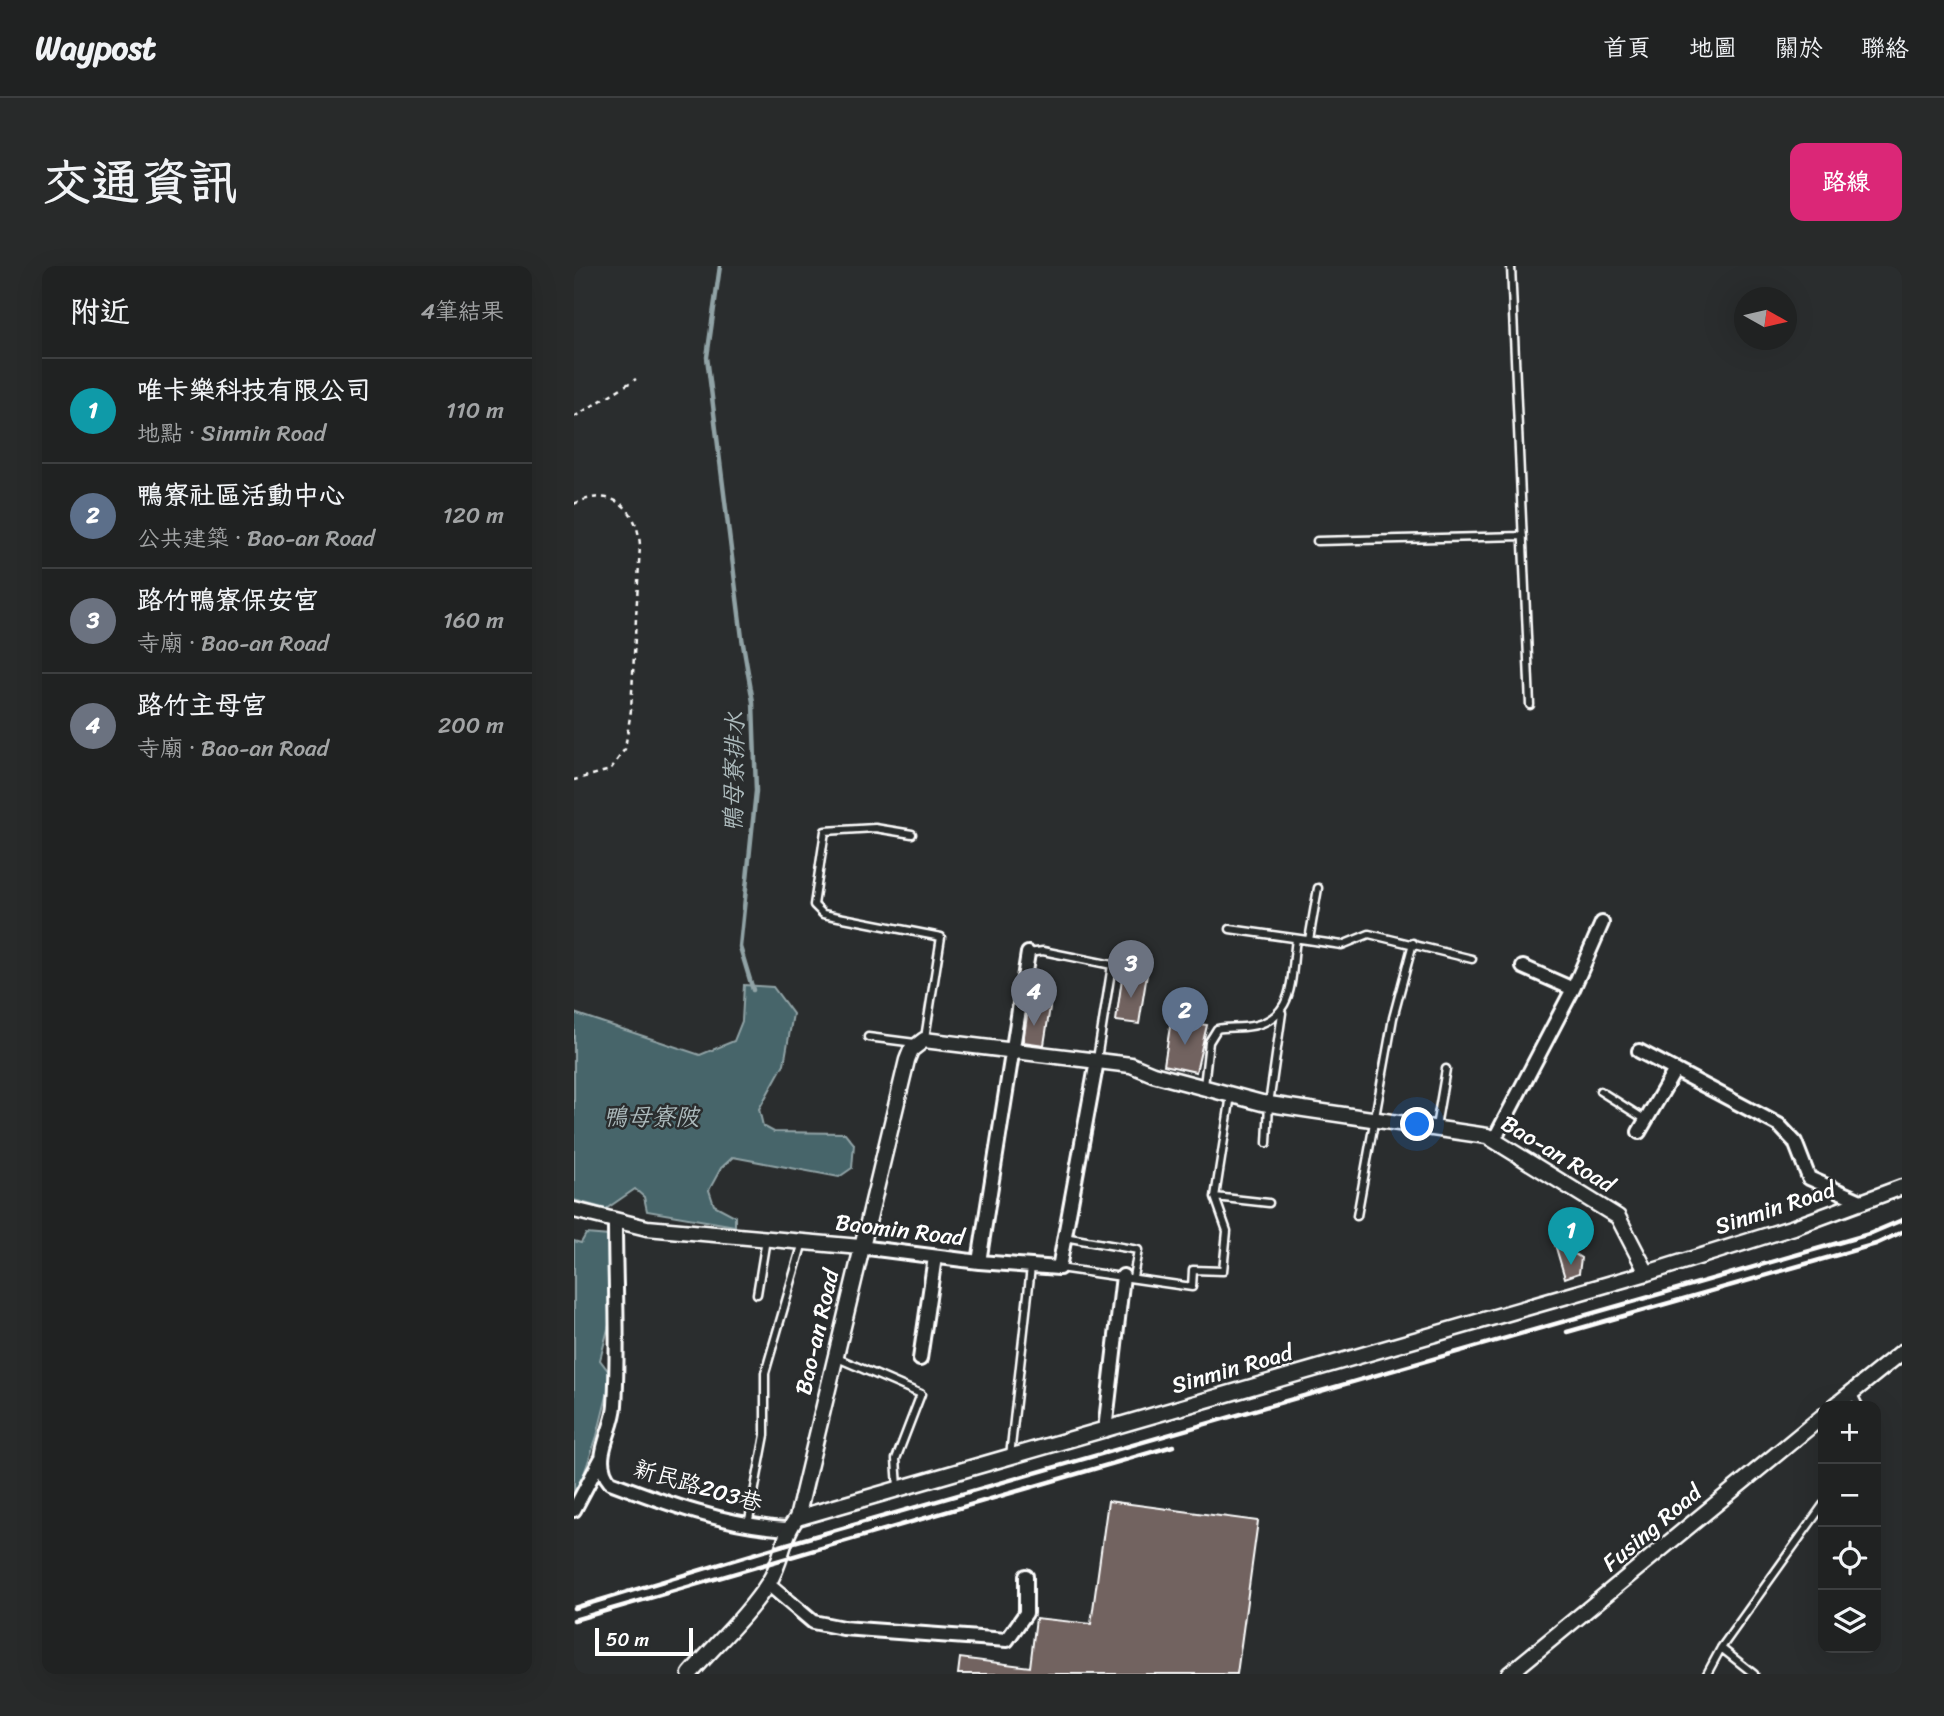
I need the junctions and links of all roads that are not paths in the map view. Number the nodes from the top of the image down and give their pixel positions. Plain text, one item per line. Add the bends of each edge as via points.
1 (1511, 266) edge
2 (1523, 536) junction
3 (1317, 541) dead end
4 (1530, 705) dead end
5 (912, 834) dead end
6 (1318, 888) dead end
7 (1602, 923) dead end
8 (1230, 929) dead end
9 (1296, 939) junction
10 (1309, 940) junction
11 (1413, 943) junction
12 (1028, 953) joint
13 (1472, 959) dead end
14 (1522, 967) dead end
15 (1573, 989) junction
16 (1282, 1011) junction
17 (869, 1037) dead end
18 (920, 1042) junction
19 (1014, 1051) junction
20 (1639, 1051) dead end
21 (1097, 1061) junction
22 (1446, 1069) dead end
23 (1675, 1070) junction
24 (1203, 1088) junction
25 (1600, 1091) dead end
26 (1231, 1095) junction
27 (1269, 1104) junction
28 (1374, 1119) junction
29 (1642, 1126) joint
30 (1436, 1127) junction
31 (1494, 1140) junction
32 (1267, 1143) dead end
33 (1902, 1187) edge
34 (1214, 1197) junction
35 (1863, 1202) junction
36 (1269, 1203) dead end
37 (574, 1210) edge
38 (1357, 1216) dead end
39 (615, 1221) junction
40 (1064, 1237) junction
41 (766, 1239) junction
42 (803, 1242) junction
43 (860, 1247) junction
44 (934, 1257) junction
45 (979, 1262) junction
46 (1031, 1267) junction
47 (1059, 1268) junction
48 (1647, 1273) junction
49 (1128, 1276) junction
50 (757, 1294) dead end
51 (1902, 1352) edge
52 (834, 1357) junction
53 (920, 1359) dead end
54 (1852, 1392) junction
55 (1841, 1401) edge
56 (1856, 1401) edge
57 (1818, 1420) edge
58 (1105, 1430) junction
59 (1009, 1457) junction
60 (601, 1458) junction
61 (898, 1489) junction
62 (574, 1510) edge
63 (1818, 1512) edge
64 (792, 1524) junction
65 (748, 1527) junction
66 (1026, 1576) dead end
67 (768, 1584) junction
68 (1721, 1648) junction
69 (690, 1674) edge
70 (1510, 1674) edge
71 (1707, 1674) edge
72 (1754, 1674) edge

1 - 2 lane
2 - 3 lane
2 - 4 lane
5 - 18 lane, Bao-an Road via 875,828 825,831 814,905 823,914 941,937
6 - 10 lane
7 - 15 street
8 - 9 lane
9 - 10 lane
9 - 16 lane
10 - 11 lane via 1342,945 1369,934
11 - 13 lane
11 - 28 lane via 1392,1018
12 - 19 street
12 - 21 lane via 1043,951 1112,965
14 - 15 street
15 - 31 street
16 - 24 lane via 1278,1017 1212,1033
16 - 27 lane
17 - 18 lane
18 - 19 street, Bao-an Road
18 - 43 street, Bao-an Road via 907,1060
19 - 21 street, Bao-an Road
19 - 45 street
20 - 23 street, Sinmin Road
21 - 24 street, Bao-an Road via 1131,1065
21 - 40 street
22 - 30 lane
23 - 29 street
23 - 35 street, Sinmin Road via 1779,1125 1795,1142 1809,1178
24 - 26 street, Bao-an Road
25 - 29 lane
26 - 27 street, Bao-an Road
26 - 34 lane
27 - 28 street, Bao-an Road
27 - 32 lane
28 - 30 street, Bao-an Road
28 - 38 lane
30 - 31 street, Bao-an Road
31 - 48 street, Bao-an Road via 1618,1217
33 - 35 street, Sinmin Road
34 - 36 lane
34 - 49 lane via 1227,1231 1223,1271 1194,1270 1192,1287
35 - 48 street, Sinmin Road
37 - 39 street, Baomin Road
39 - 41 street, Baomin Road
39 - 60 street via 615,1408
40 - 47 street
40 - 49 lane via 1138,1250
41 - 42 street, Baomin Road
41 - 50 lane
42 - 43 street, Baomin Road
42 - 65 lane via 765,1373 765,1435
43 - 44 street, Baomin Road
43 - 52 street, Bao-an Road
44 - 45 street, Baomin Road
44 - 53 street
45 - 46 street, Baomin Road
46 - 47 street
46 - 59 lane
47 - 49 lane
48 - 58 street, Sinmin Road
49 - 58 street
51 - 54 street
52 - 61 lane via 921,1394 895,1459
52 - 64 street, Bao-an Road
54 - 55 street
54 - 56 lane
57 - 70 street, Fusing Road
58 - 59 street, Sinmin Road
59 - 61 street, Sinmin Road
60 - 62 street
60 - 65 street, 新民路203巷 via 610,1482
61 - 64 street, Sinmin Road
63 - 68 lane
64 - 65 street, 新民路203巷
64 - 67 street
66 - 67 street via 1026,1614 1007,1640 813,1622
67 - 69 street
68 - 71 lane
68 - 72 lane

